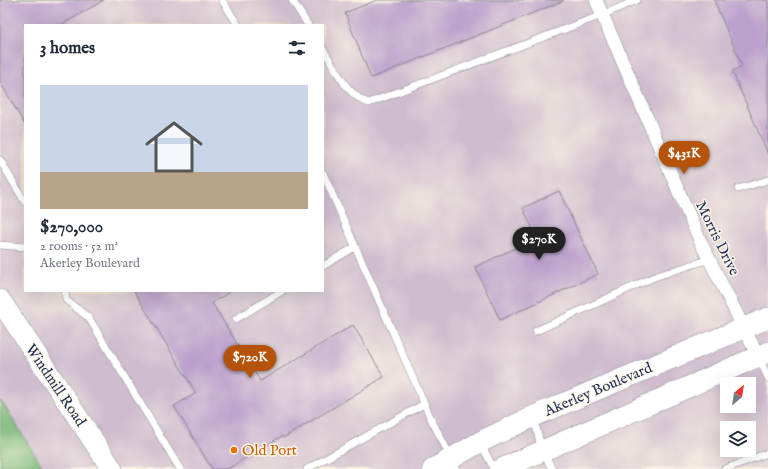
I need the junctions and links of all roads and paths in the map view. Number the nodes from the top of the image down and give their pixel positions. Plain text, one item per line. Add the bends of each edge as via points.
1 (222, 0) edge
2 (292, 0) edge
3 (596, 0) edge
4 (637, 0) edge
5 (602, 15) junction
6 (237, 24) edge
7 (307, 24) edge
8 (324, 51) edge
9 (0, 160) edge
10 (324, 174) edge
11 (768, 180) edge
12 (738, 189) dead end
13 (24, 200) edge
14 (0, 245) edge
15 (24, 247) edge
16 (355, 247) junction
17 (710, 260) junction
18 (324, 265) edge
19 (65, 292) edge
20 (280, 292) edge
21 (0, 300) edge
22 (768, 318) edge
23 (236, 319) dead end
24 (745, 328) junction
25 (536, 331) dead end
26 (763, 354) edge
27 (768, 378) edge
28 (424, 404) junction
29 (534, 416) junction
30 (480, 442) junction
31 (542, 450) junction
32 (768, 454) edge
33 (454, 464) edge
34 (112, 469) edge
35 (180, 469) edge
36 (307, 469) edge
37 (433, 469) edge
38 (494, 469) edge
39 (501, 469) edge
40 (552, 469) edge
41 (725, 469) edge

1 - 6 lane
2 - 7 lane
3 - 5 street, Morris Drive
4 - 5 lane
5 - 8 lane via 368,103 360,101 350,91
5 - 17 street, Morris Drive via 643,113
9 - 13 lane
10 - 16 lane
11 - 12 lane
14 - 15 lane
16 - 18 lane
16 - 28 lane
17 - 24 street, Morris Drive
17 - 25 lane via 654,277
19 - 35 lane via 66,300 90,318
20 - 23 lane
21 - 34 main road, Windmill Road
22 - 24 main road, Akerley Boulevard
24 - 26 street, Morris Drive
24 - 29 main road, Akerley Boulevard
26 - 27 lane
26 - 31 main road
28 - 33 lane
28 - 36 lane
29 - 30 main road, Akerley Boulevard
29 - 31 lane
30 - 33 main road, Akerley Boulevard
30 - 38 lane
31 - 39 main road
31 - 40 lane
32 - 41 lane
33 - 37 main road, Akerley Boulevard

